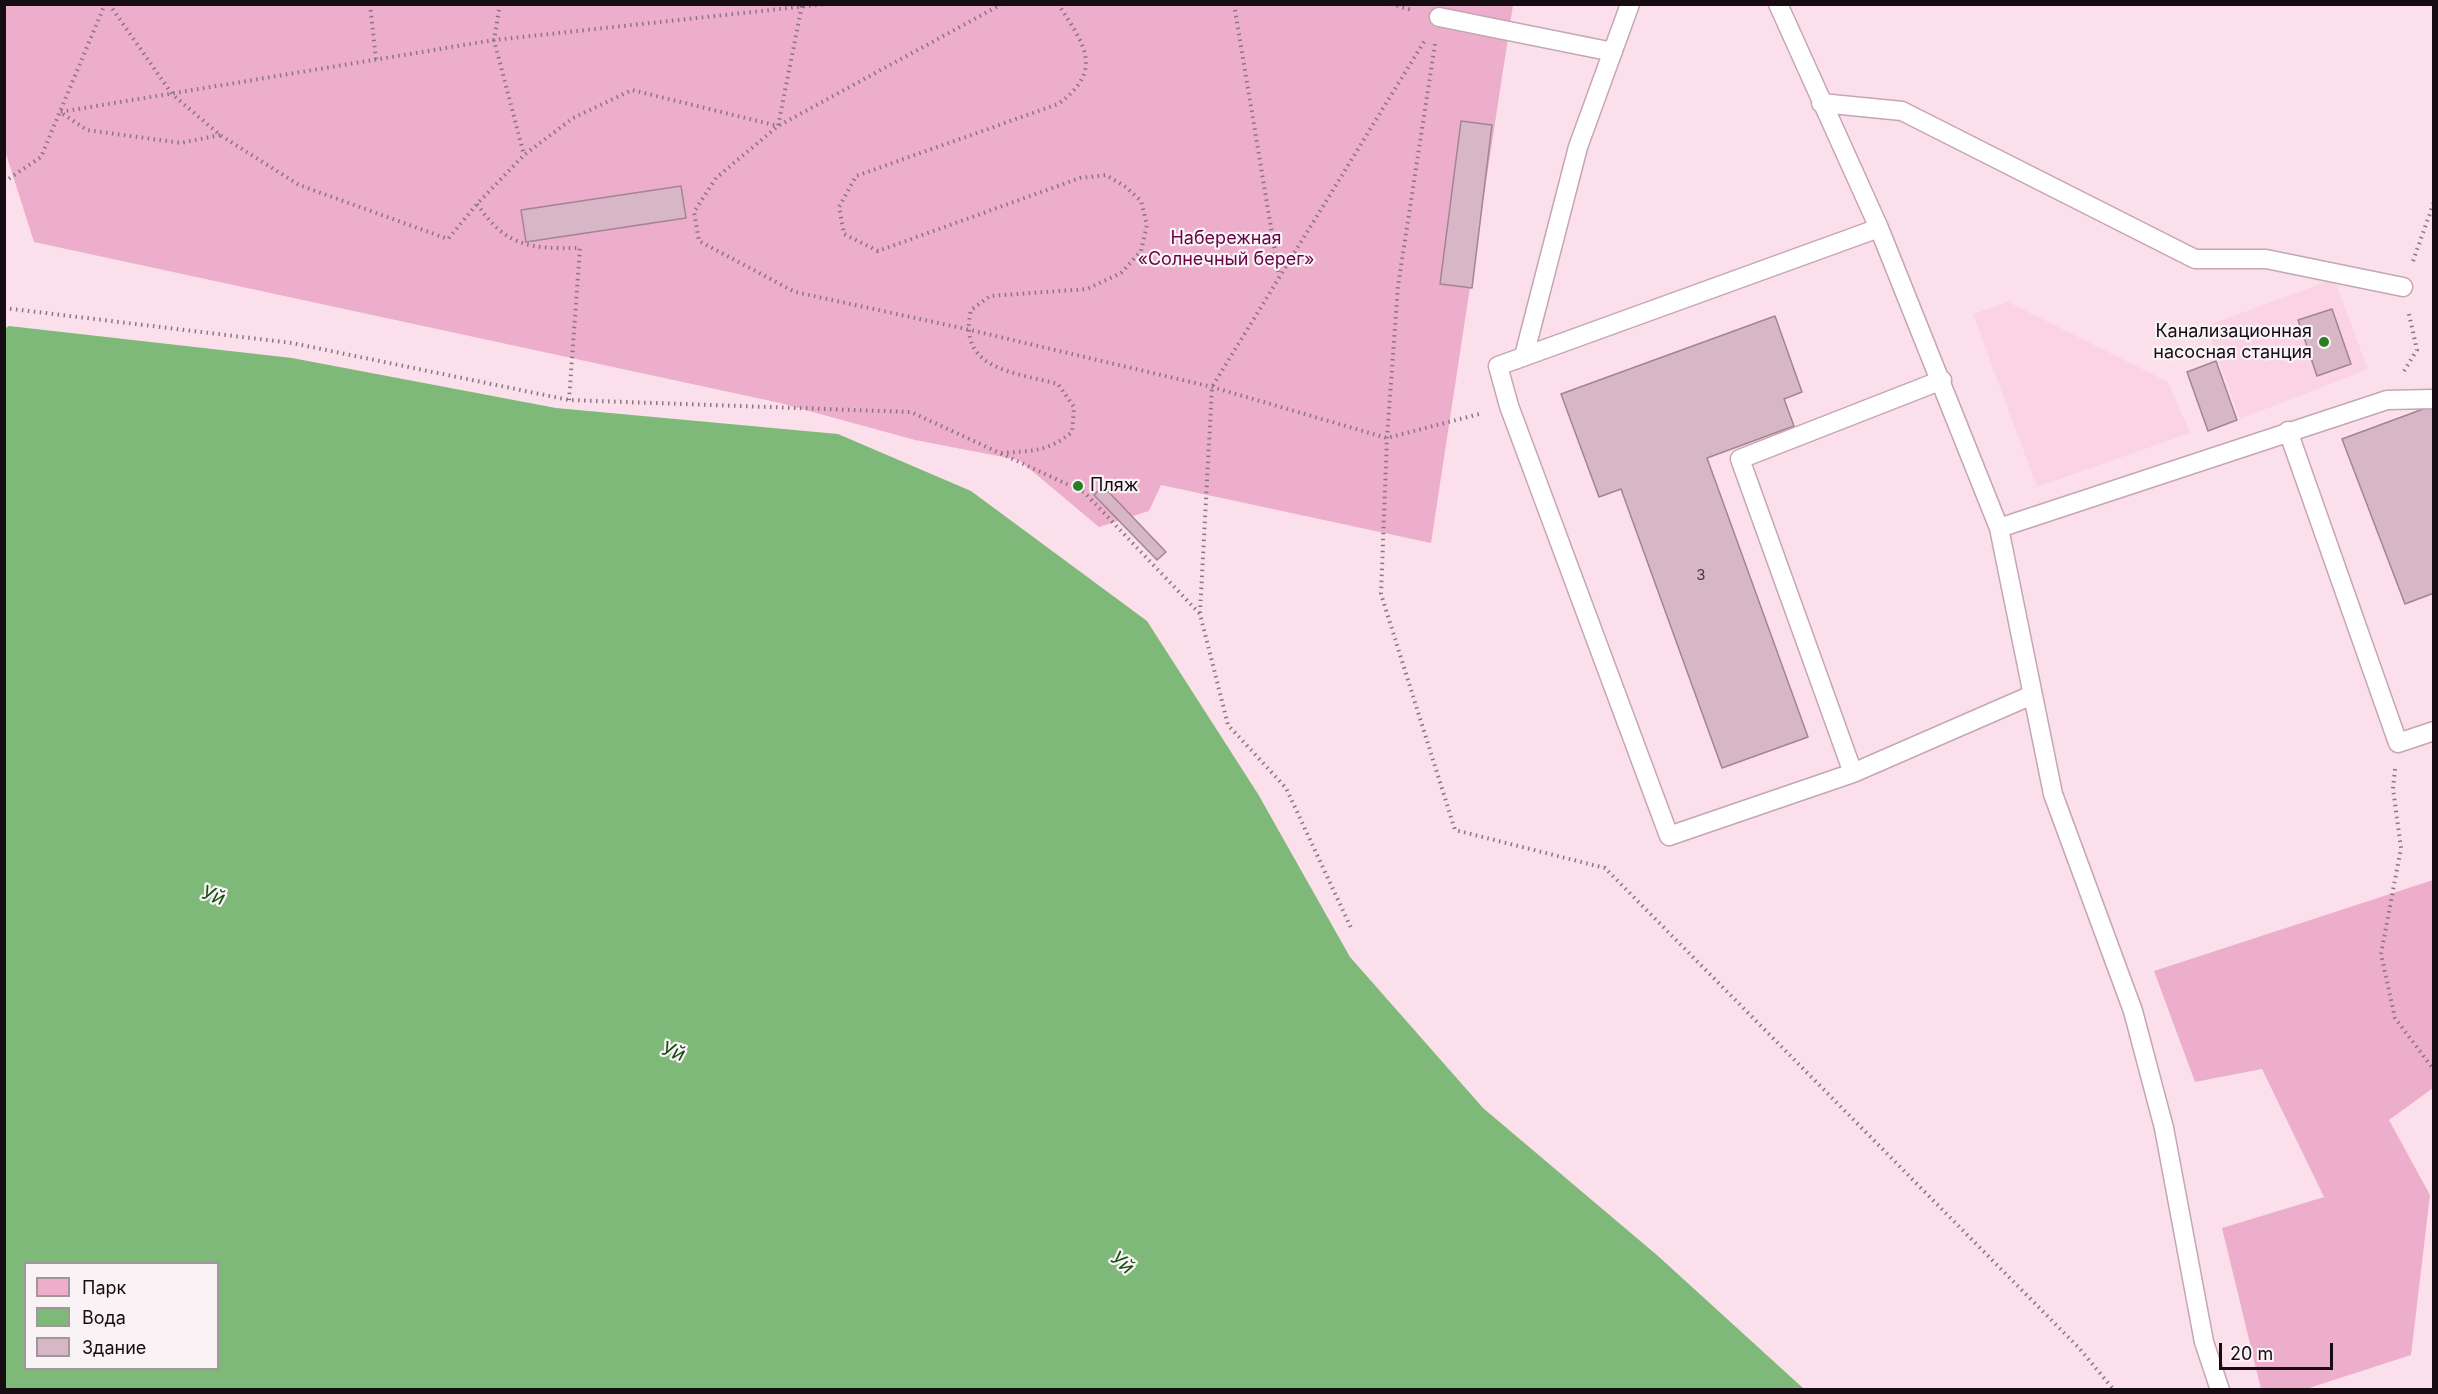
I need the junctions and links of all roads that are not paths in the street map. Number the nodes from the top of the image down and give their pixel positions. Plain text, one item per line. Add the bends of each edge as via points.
1 (1630, 4) edge
2 (1778, 4) edge
3 (1439, 17) road end
4 (1613, 52) junction
5 (1821, 103) junction
6 (1879, 228) junction
7 (2403, 288) dead end
8 (1524, 356) junction
9 (1942, 380) junction
10 (2433, 399) edge
11 (2288, 431) junction
12 (1999, 528) junction
13 (2032, 695) junction
14 (2433, 731) edge
15 (1853, 772) junction
16 (2220, 1389) edge

1 - 4 lane
2 - 5 lane
3 - 4 lane
4 - 8 lane via 1578,147
5 - 6 lane
5 - 7 lane via 1902,111 2195,259 2266,259
6 - 8 lane
6 - 9 lane
8 - 15 lane via 1498,366 1509,406 1669,836
9 - 12 lane
9 - 15 lane via 1740,459
10 - 11 lane via 2387,400
11 - 12 lane
11 - 14 lane via 2398,743
12 - 13 lane
13 - 15 lane
13 - 16 lane via 2053,794 2133,1011 2164,1128 2204,1342

